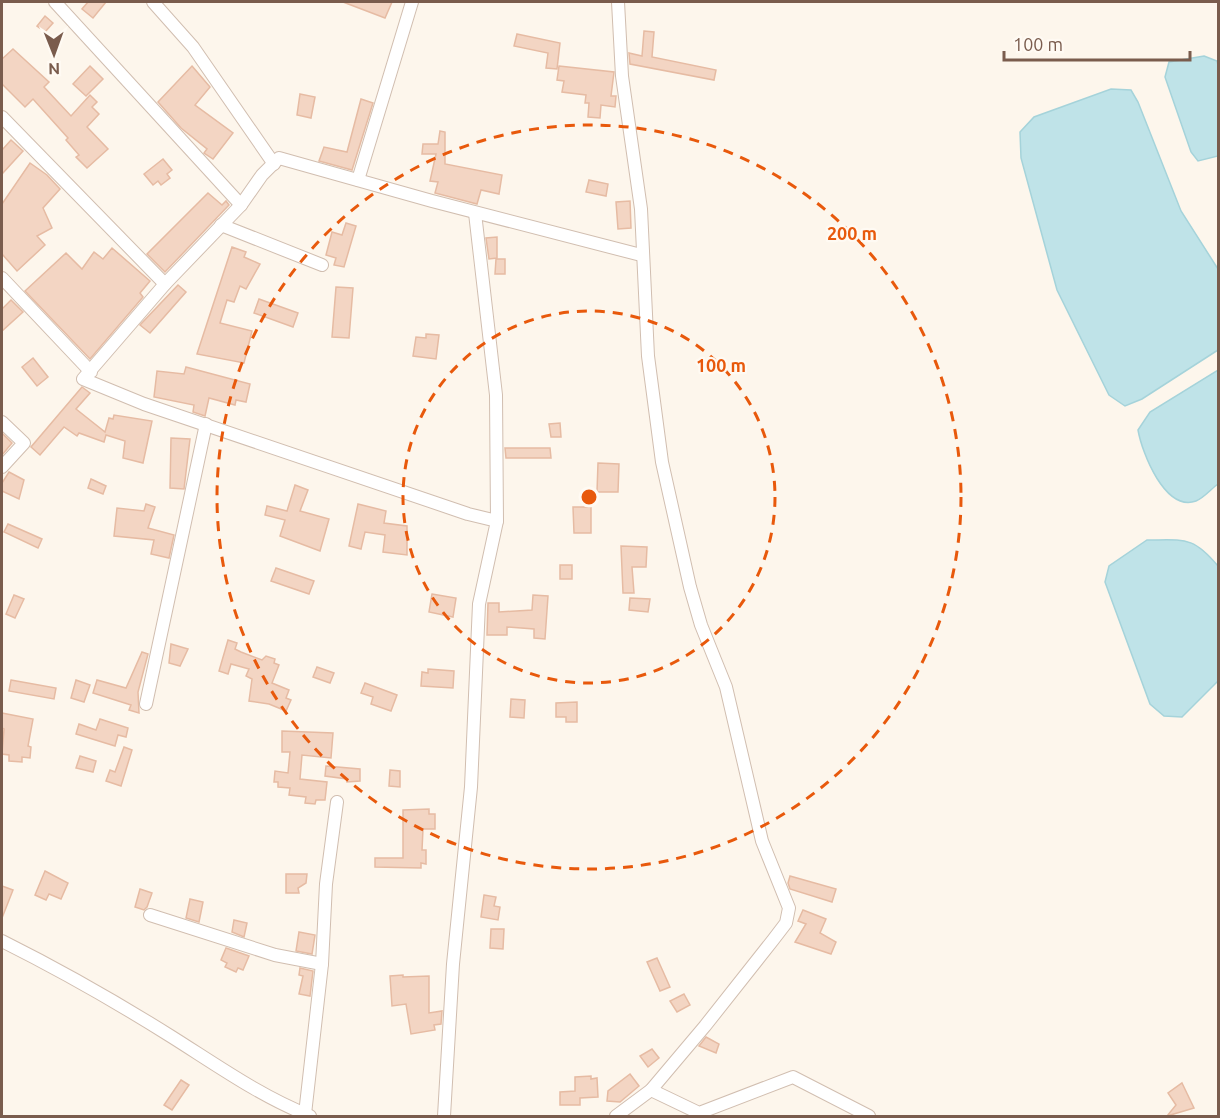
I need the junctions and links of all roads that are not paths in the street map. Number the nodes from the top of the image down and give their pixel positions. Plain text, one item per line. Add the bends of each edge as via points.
1 (55, 2) edge
2 (153, 2) edge
3 (412, 2) edge
4 (618, 2) edge
5 (2, 117) edge
6 (274, 164) junction
7 (358, 180) junction
8 (241, 205) junction
9 (475, 213) junction
10 (221, 225) junction
11 (641, 255) junction
12 (322, 265) dead end
13 (2, 278) edge
14 (165, 284) junction
15 (91, 372) junction
16 (2, 422) edge
17 (206, 424) junction
18 (2, 467) edge
19 (497, 520) junction
20 (146, 704) dead end
21 (337, 802) dead end
22 (150, 915) dead end
23 (2, 941) edge
24 (322, 964) junction
25 (651, 1090) junction
26 (307, 1115) edge
27 (444, 1116) edge
28 (616, 1116) edge
29 (869, 1116) edge

1 - 8 street
2 - 6 street via 193,46
3 - 7 street
4 - 11 street via 622,76 641,209
5 - 14 street
6 - 7 street via 279,158
6 - 8 street
7 - 9 street
8 - 10 street
9 - 11 street
9 - 19 street via 496,395
10 - 12 street
10 - 14 street
11 - 25 street via 654,415 680,544 701,625 726,687 762,841 789,908 786,922 773,940
13 - 15 street
14 - 15 street
15 - 17 street via 83,379
16 - 18 street via 24,443
17 - 19 street via 468,514
17 - 20 street
19 - 27 street via 479,604 471,787 453,964
21 - 24 street via 326,884
22 - 24 street via 275,955
23 - 26 street via 172,1037 251,1089
24 - 26 street
25 - 28 street
25 - 29 street via 699,1113 793,1077

